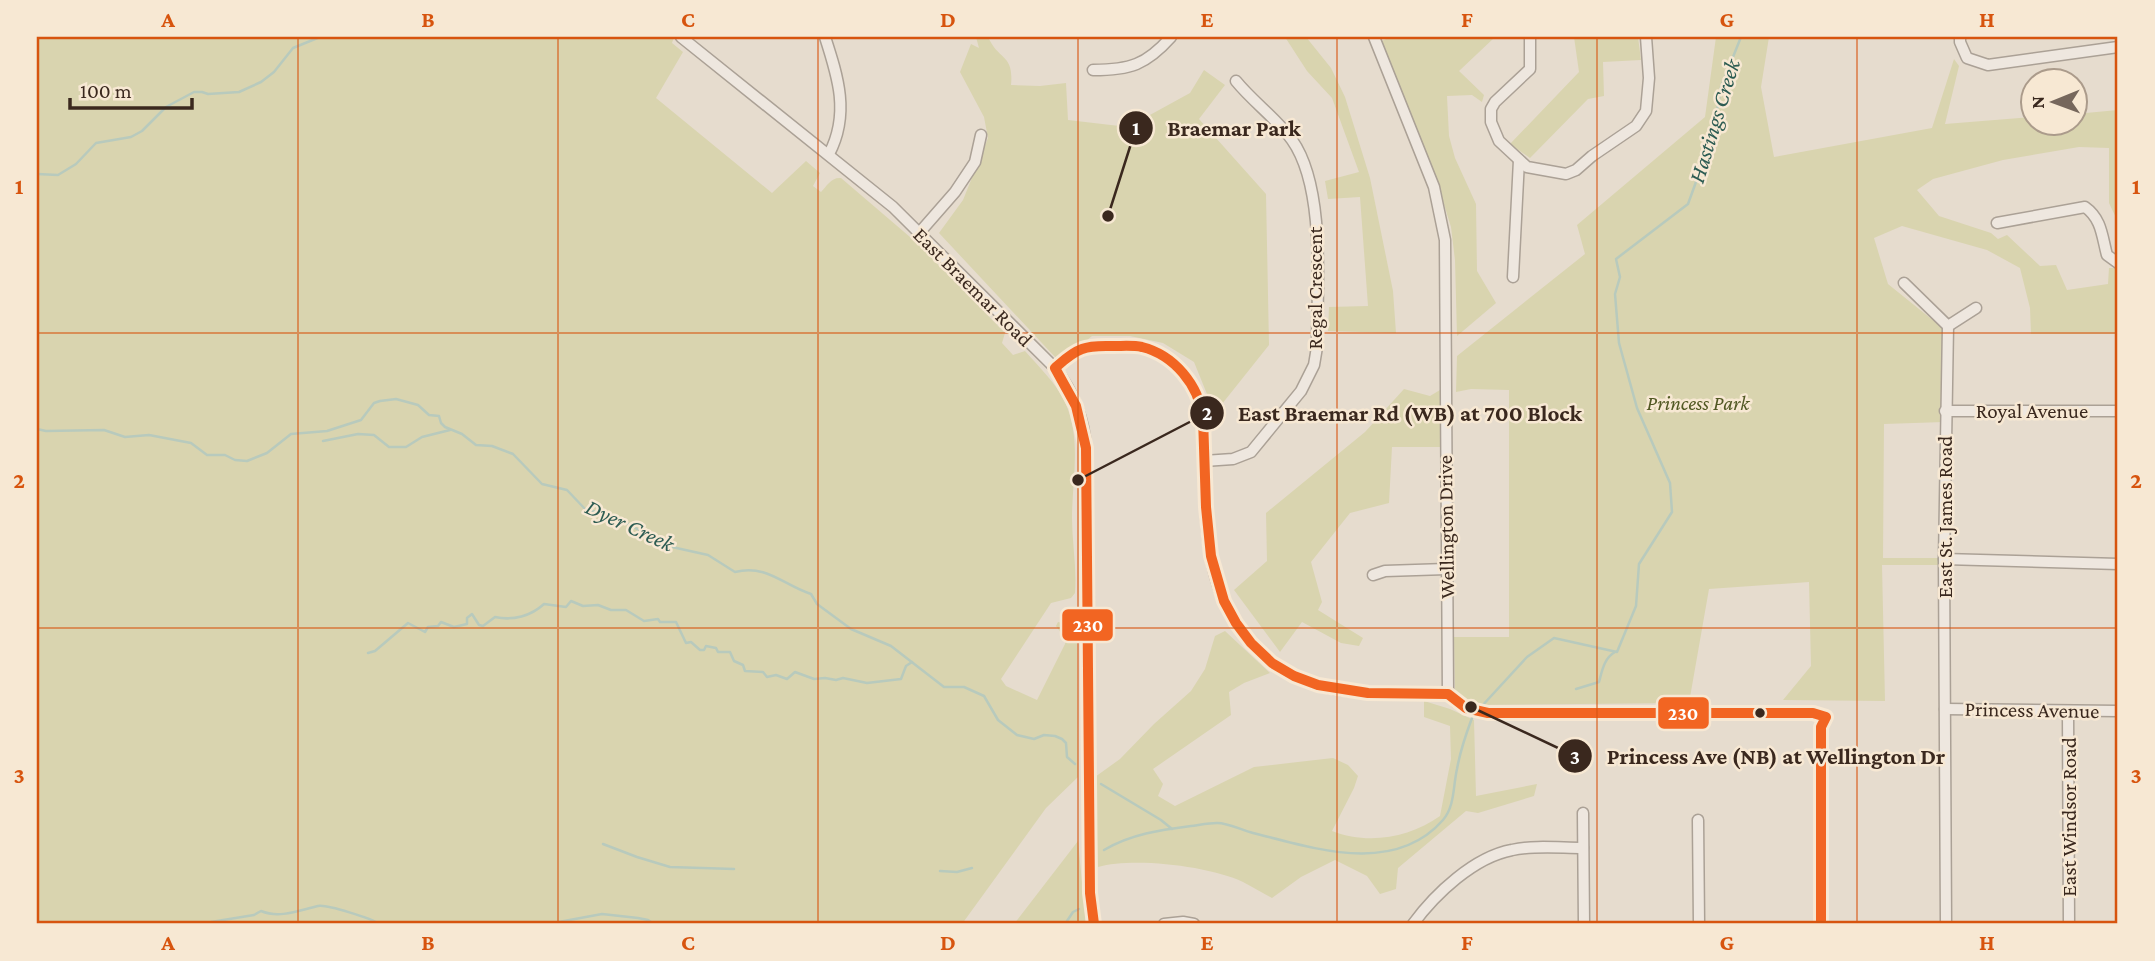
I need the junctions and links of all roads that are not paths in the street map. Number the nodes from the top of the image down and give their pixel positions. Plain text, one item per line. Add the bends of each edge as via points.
1 (681, 37) edge
2 (825, 37) edge
3 (1171, 37) edge
4 (1374, 37) edge
5 (1530, 37) edge
6 (1646, 37) edge
7 (1960, 37) edge
8 (2118, 47) edge
9 (1093, 70) dead end
10 (1236, 81) dead end
11 (981, 135) dead end
12 (829, 154) junction
13 (1520, 160) junction
14 (1997, 223) dead end
15 (920, 232) junction
16 (2118, 263) edge
17 (1513, 278) dead end
18 (1903, 283) dead end
19 (1976, 308) dead end
20 (1948, 326) junction
21 (1055, 368) junction
22 (1945, 411) junction
23 (2118, 411) edge
24 (1204, 461) junction
25 (1944, 559) junction
26 (2118, 564) edge
27 (1446, 569) junction
28 (1373, 575) dead end
29 (1448, 694) junction
30 (1945, 709) junction
31 (2068, 711) junction
32 (2118, 711) edge
33 (1583, 813) dead end
34 (1698, 820) dead end
35 (1583, 848) junction
36 (1094, 924) edge
37 (1164, 924) edge
38 (1195, 924) edge
39 (1413, 924) edge
40 (1584, 924) edge
41 (1699, 924) edge
42 (1821, 924) edge
43 (1946, 924) edge
44 (2069, 924) edge

1 - 12 street, East Braemar Road
2 - 12 street via 842,104 840,126
3 - 9 street via 1146,61 1131,68
4 - 27 street, Wellington Drive via 1434,187 1445,240
5 - 13 street via 1530,69 1491,109 1499,141
6 - 13 street via 1646,111 1636,126 1566,174 1527,167
7 - 8 street via 1967,58 1988,65
10 - 24 street, Regal Crescent via 1290,137 1307,171 1315,201 1317,346 1314,365 1301,391 1251,452
11 - 15 street via 975,162
12 - 15 street, East Braemar Road
13 - 17 street
14 - 16 street via 2085,207 2100,223 2107,255
15 - 21 street, East Braemar Road
18 - 20 street
19 - 20 street
20 - 22 street, East St. James Road
21 - 24 street via 1082,349 1095,346 1142,347 1167,358 1190,380 1202,408
21 - 36 street, East Braemar Road via 1077,406 1086,448
22 - 23 street, Royal Avenue
22 - 25 street, East St. James Road
24 - 29 street via 1210,565 1226,608 1268,660 1325,688 1363,694
25 - 26 street
25 - 30 street, East St. James Road
27 - 28 street via 1385,570
27 - 29 street, Wellington Drive
29 - 42 street via 1472,711 1488,713 1735,712 1826,717 1821,727
30 - 31 street, Princess Avenue
30 - 43 street, East St. James Road
31 - 32 street, Princess Avenue
31 - 44 street, East Windsor Road
33 - 35 street
34 - 41 street
35 - 39 street via 1513,849 1488,858 1433,898
35 - 40 street
37 - 38 street

